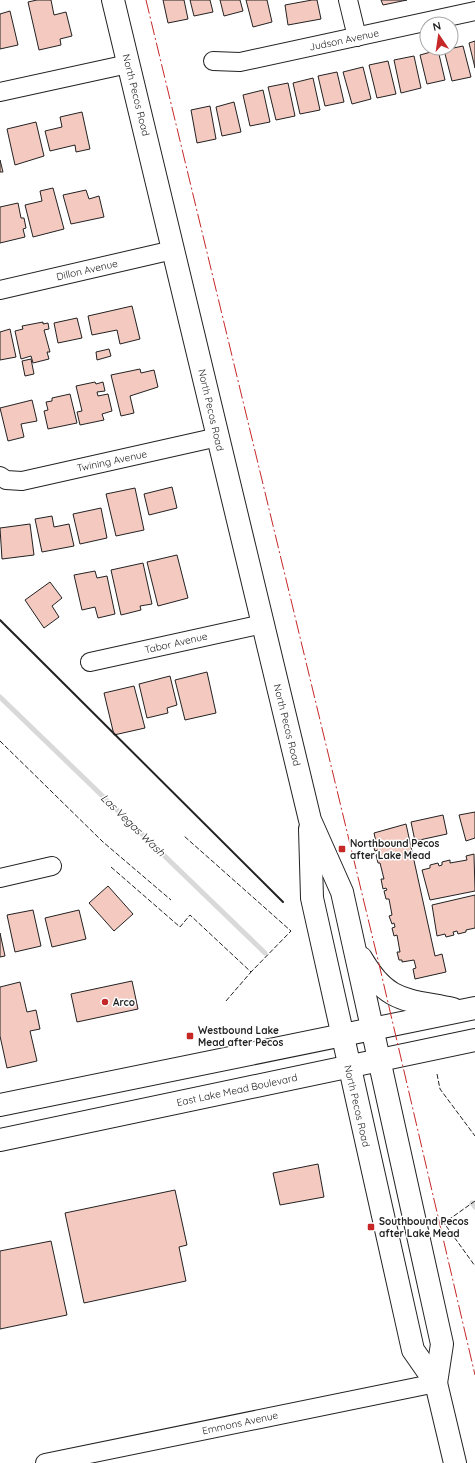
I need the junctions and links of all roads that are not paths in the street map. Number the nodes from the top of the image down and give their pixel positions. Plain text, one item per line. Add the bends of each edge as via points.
1 (113, 0) edge
2 (348, 0) edge
3 (475, 11) edge
4 (357, 37) junction
5 (213, 61) dead end
6 (128, 64) junction
7 (0, 92) edge
8 (173, 250) junction
9 (0, 290) edge
10 (218, 437) junction
11 (3, 478) edge
12 (263, 624) junction
13 (90, 662) dead end
14 (310, 820) junction
15 (52, 866) dead end
16 (0, 878) edge
17 (354, 945) junction
18 (468, 1009) edge
19 (372, 1029) junction
20 (341, 1035) junction
21 (475, 1040) edge
22 (379, 1060) junction
23 (348, 1067) junction
24 (0, 1105) edge
25 (0, 1140) edge
26 (436, 1383) junction
27 (45, 1463) edge
28 (455, 1463) edge

1 - 6 main road, North Pecos Road
2 - 4 street
3 - 4 street, Judson Avenue
4 - 5 street, Judson Avenue via 240,62
6 - 7 street
6 - 8 main road, North Pecos Road
8 - 9 street, Dillon Avenue
8 - 10 main road, North Pecos Road
10 - 11 street, Twining Avenue via 22,481
10 - 12 main road, North Pecos Road
12 - 13 street, Tabor Avenue
12 - 14 main road, North Pecos Road
14 - 17 main road, North Pecos Road via 342,892
14 - 20 main road, North Pecos Road via 312,898
15 - 16 street
17 - 18 main road via 375,980 391,994 413,1001
17 - 19 main road, North Pecos Road
18 - 19 main road
19 - 20 main road
19 - 22 main road, North Pecos Road
20 - 23 main road, North Pecos Road
20 - 24 main road
21 - 22 main road, East Lake Mead Boulevard
22 - 23 main road, East Lake Mead Boulevard
22 - 26 main road, North Pecos Road via 442,1344
23 - 25 main road, East Lake Mead Boulevard
23 - 26 main road, North Pecos Road via 413,1350
26 - 27 street, Emmons Avenue
26 - 28 main road, North Pecos Road

